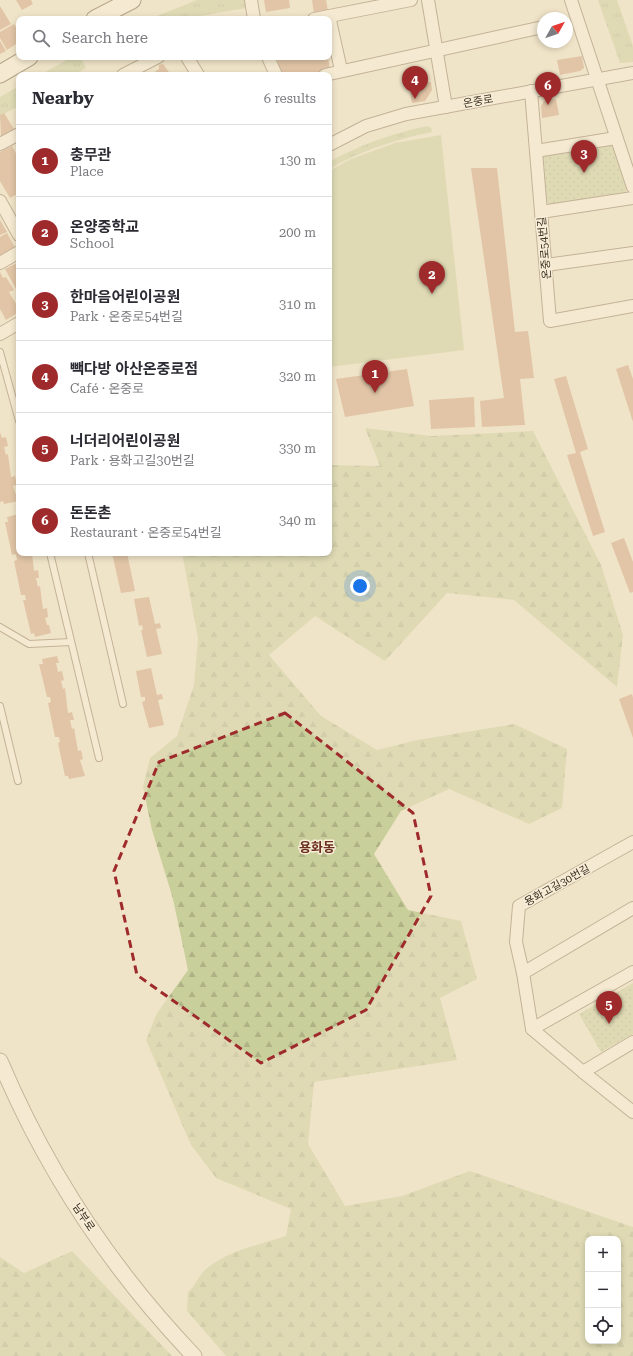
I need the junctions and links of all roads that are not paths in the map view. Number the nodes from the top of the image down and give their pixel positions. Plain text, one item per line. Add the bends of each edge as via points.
1 (132, 0) edge
2 (251, 0) edge
3 (411, 0) edge
4 (428, 0) edge
5 (571, 0) edge
6 (572, 12) edge
7 (101, 16) edge
8 (254, 16) edge
9 (329, 16) edge
10 (573, 22) edge
11 (537, 28) edge
12 (332, 30) edge
13 (436, 49) junction
14 (24, 60) edge
15 (152, 60) edge
16 (189, 60) edge
17 (269, 60) edge
18 (341, 70) junction
19 (129, 72) edge
20 (196, 72) edge
21 (275, 72) edge
22 (332, 73) edge
23 (633, 73) edge
24 (0, 74) edge
25 (597, 79) junction
26 (531, 91) junction
27 (446, 107) junction
28 (16, 136) edge
29 (616, 138) junction
30 (332, 143) edge
31 (0, 144) edge
32 (536, 151) junction
33 (633, 187) edge
34 (633, 198) edge
35 (1, 204) edge
36 (542, 212) junction
37 (16, 230) edge
38 (633, 253) edge
39 (16, 254) edge
40 (0, 263) edge
41 (546, 265) junction
42 (633, 306) edge
43 (16, 325) edge
44 (0, 334) edge
45 (0, 352) edge
46 (16, 410) edge
47 (51, 556) edge
48 (89, 556) edge
49 (0, 627) edge
50 (71, 642) junction
51 (123, 704) dead end
52 (0, 706) edge
53 (99, 758) dead end
54 (18, 781) dead end
55 (633, 842) edge
56 (633, 908) edge
57 (633, 972) edge
58 (523, 973) junction
59 (532, 1029) junction
60 (633, 1042) edge
61 (0, 1061) edge
62 (583, 1072) junction
63 (633, 1112) edge
64 (194, 1356) edge

1 - 7 main road
2 - 8 street
3 - 9 street
4 - 13 street
5 - 6 street
10 - 25 street
11 - 13 street
12 - 18 street
13 - 18 street
13 - 27 street
14 - 24 main road
15 - 19 street
16 - 20 street
17 - 21 street
18 - 22 street
23 - 25 street, 온중로
25 - 26 street, 온중로
25 - 29 street
26 - 27 street, 온중로
26 - 32 street, 온중로54번길
27 - 30 street, 온중로 via 386,119
28 - 31 street
29 - 32 street
29 - 33 street
32 - 36 street, 온중로54번길
34 - 36 street
35 - 37 street
36 - 41 street, 온중로54번길
38 - 41 street
39 - 40 street
41 - 42 street, 온중로54번길 via 550,321
43 - 44 street
45 - 46 lane
47 - 50 lane
48 - 51 lane
49 - 50 lane via 29,644
50 - 53 lane
52 - 54 lane
55 - 58 street, 용화고길30번길 via 519,906 516,942
56 - 58 street
57 - 59 street
58 - 59 street, 용화고길30번길
59 - 62 street
60 - 62 street
61 - 64 street, 남부로 via 37,1139 69,1195 138,1293
62 - 63 street

